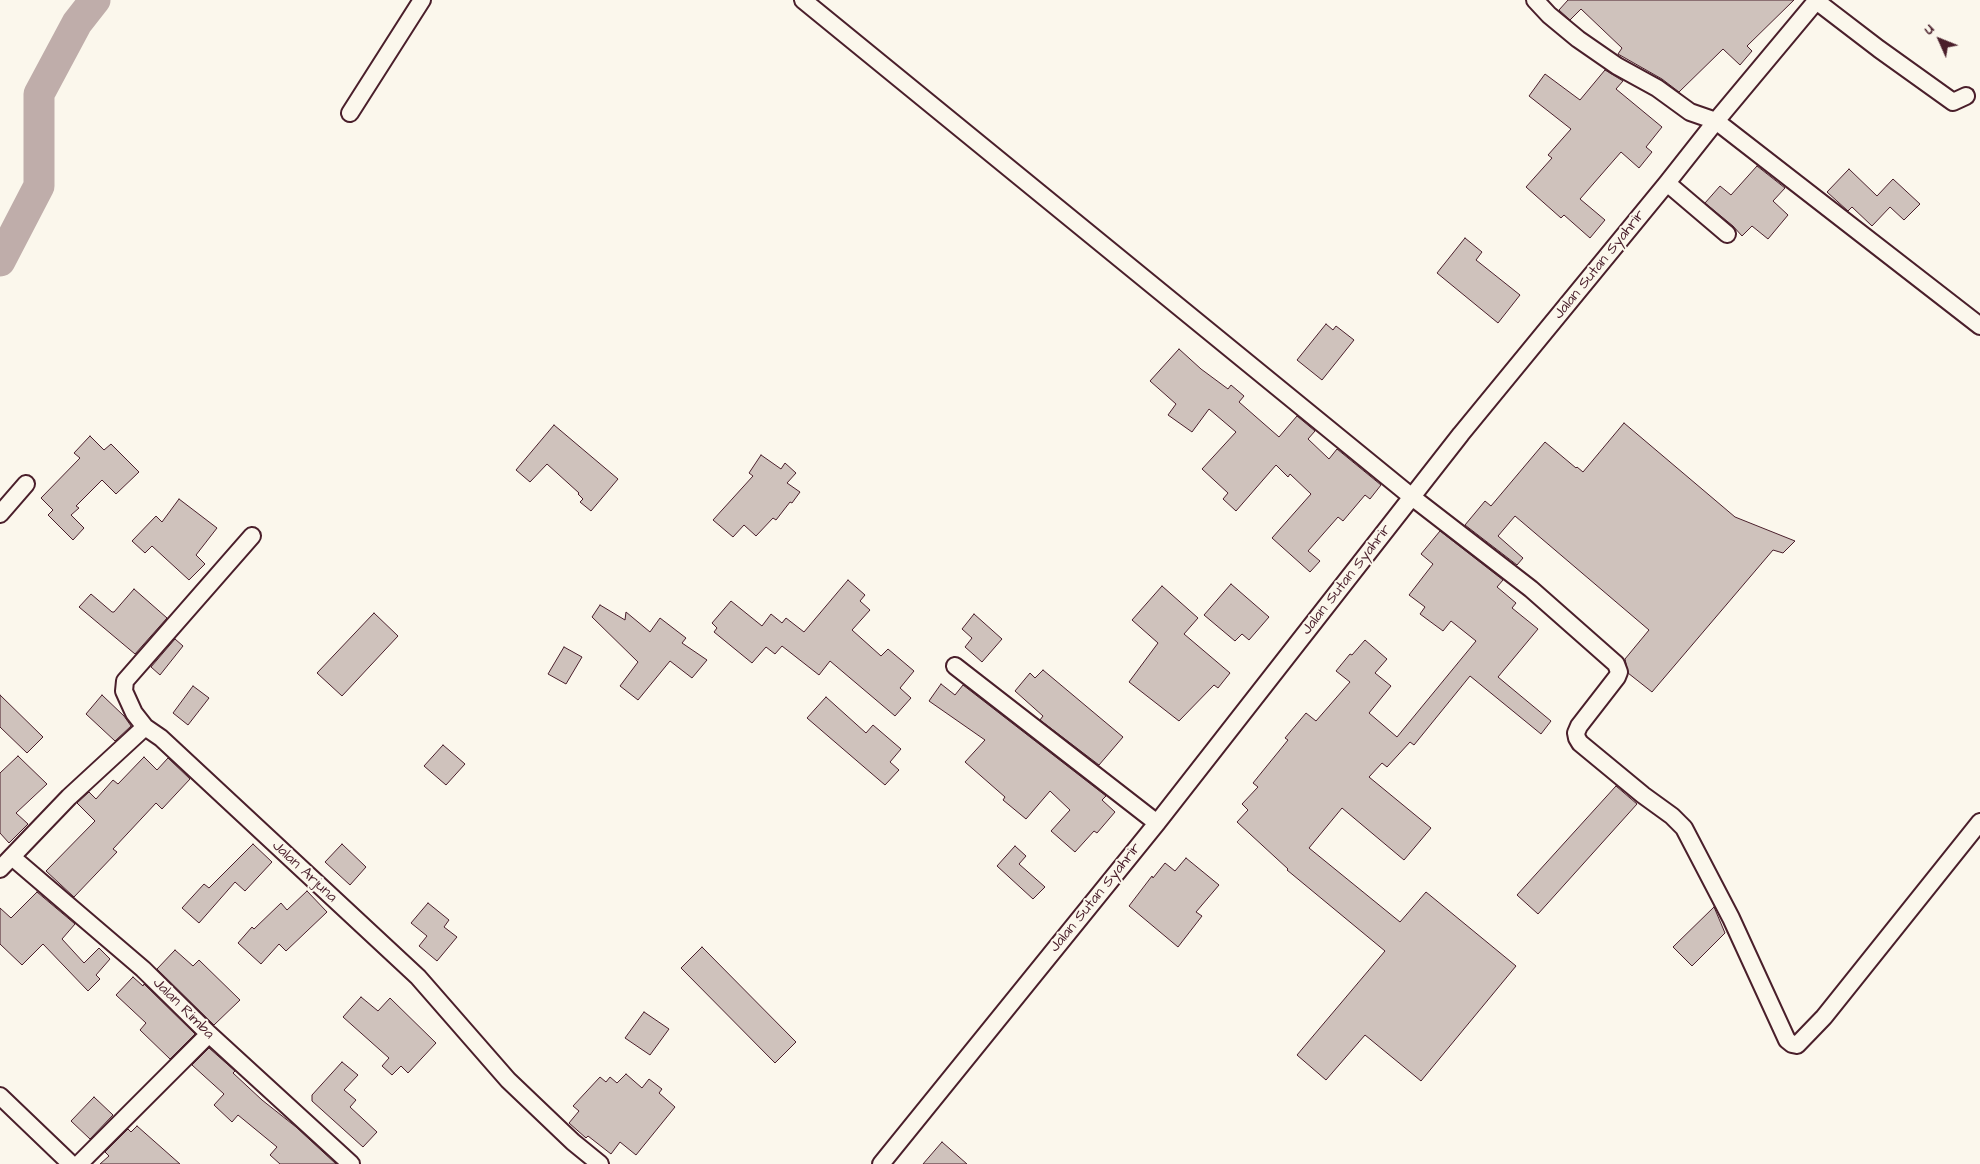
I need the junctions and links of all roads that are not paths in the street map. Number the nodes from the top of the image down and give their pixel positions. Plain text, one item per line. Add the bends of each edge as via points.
1 (422, 0) edge
2 (802, 0) edge
3 (1535, 0) edge
4 (1816, 0) edge
5 (1966, 96) dead end
6 (350, 113) dead end
7 (1716, 121) junction
8 (1667, 183) junction
9 (1727, 234) dead end
10 (1980, 326) edge
11 (26, 484) dead end
12 (1412, 497) junction
13 (0, 514) edge
14 (252, 536) dead end
15 (955, 666) dead end
16 (145, 728) junction
17 (1980, 822) edge
18 (1157, 823) junction
19 (12, 857) junction
20 (0, 868) edge
21 (209, 1034) junction
22 (0, 1096) edge
23 (72, 1164) edge
24 (79, 1164) edge
25 (350, 1164) edge
26 (600, 1164) edge
27 (881, 1164) edge

1 - 6 street
2 - 12 street
3 - 7 street via 1578,39 1617,66 1657,88 1690,112
4 - 5 street via 1953,102
4 - 7 street, Jalan Sutan Syahrir
7 - 8 street, Jalan Sutan Syahrir
7 - 10 street
8 - 9 street
8 - 12 street, Jalan Sutan Syahrir
11 - 13 street
12 - 17 street via 1531,589 1616,664 1617,677 1579,726 1577,738 1684,828 1731,918 1787,1040 1792,1044 1797,1045 1824,1017
12 - 18 street, Jalan Sutan Syahrir
14 - 16 street via 125,681 127,700
15 - 18 street
16 - 19 street via 69,797
16 - 26 street, Jalan Arjuna via 161,738 418,978 508,1080
18 - 27 street, Jalan Sutan Syahrir
19 - 20 street
19 - 21 street, Jalan Rimba via 143,969
21 - 24 street
21 - 25 street, Jalan Rimba
22 - 23 street

